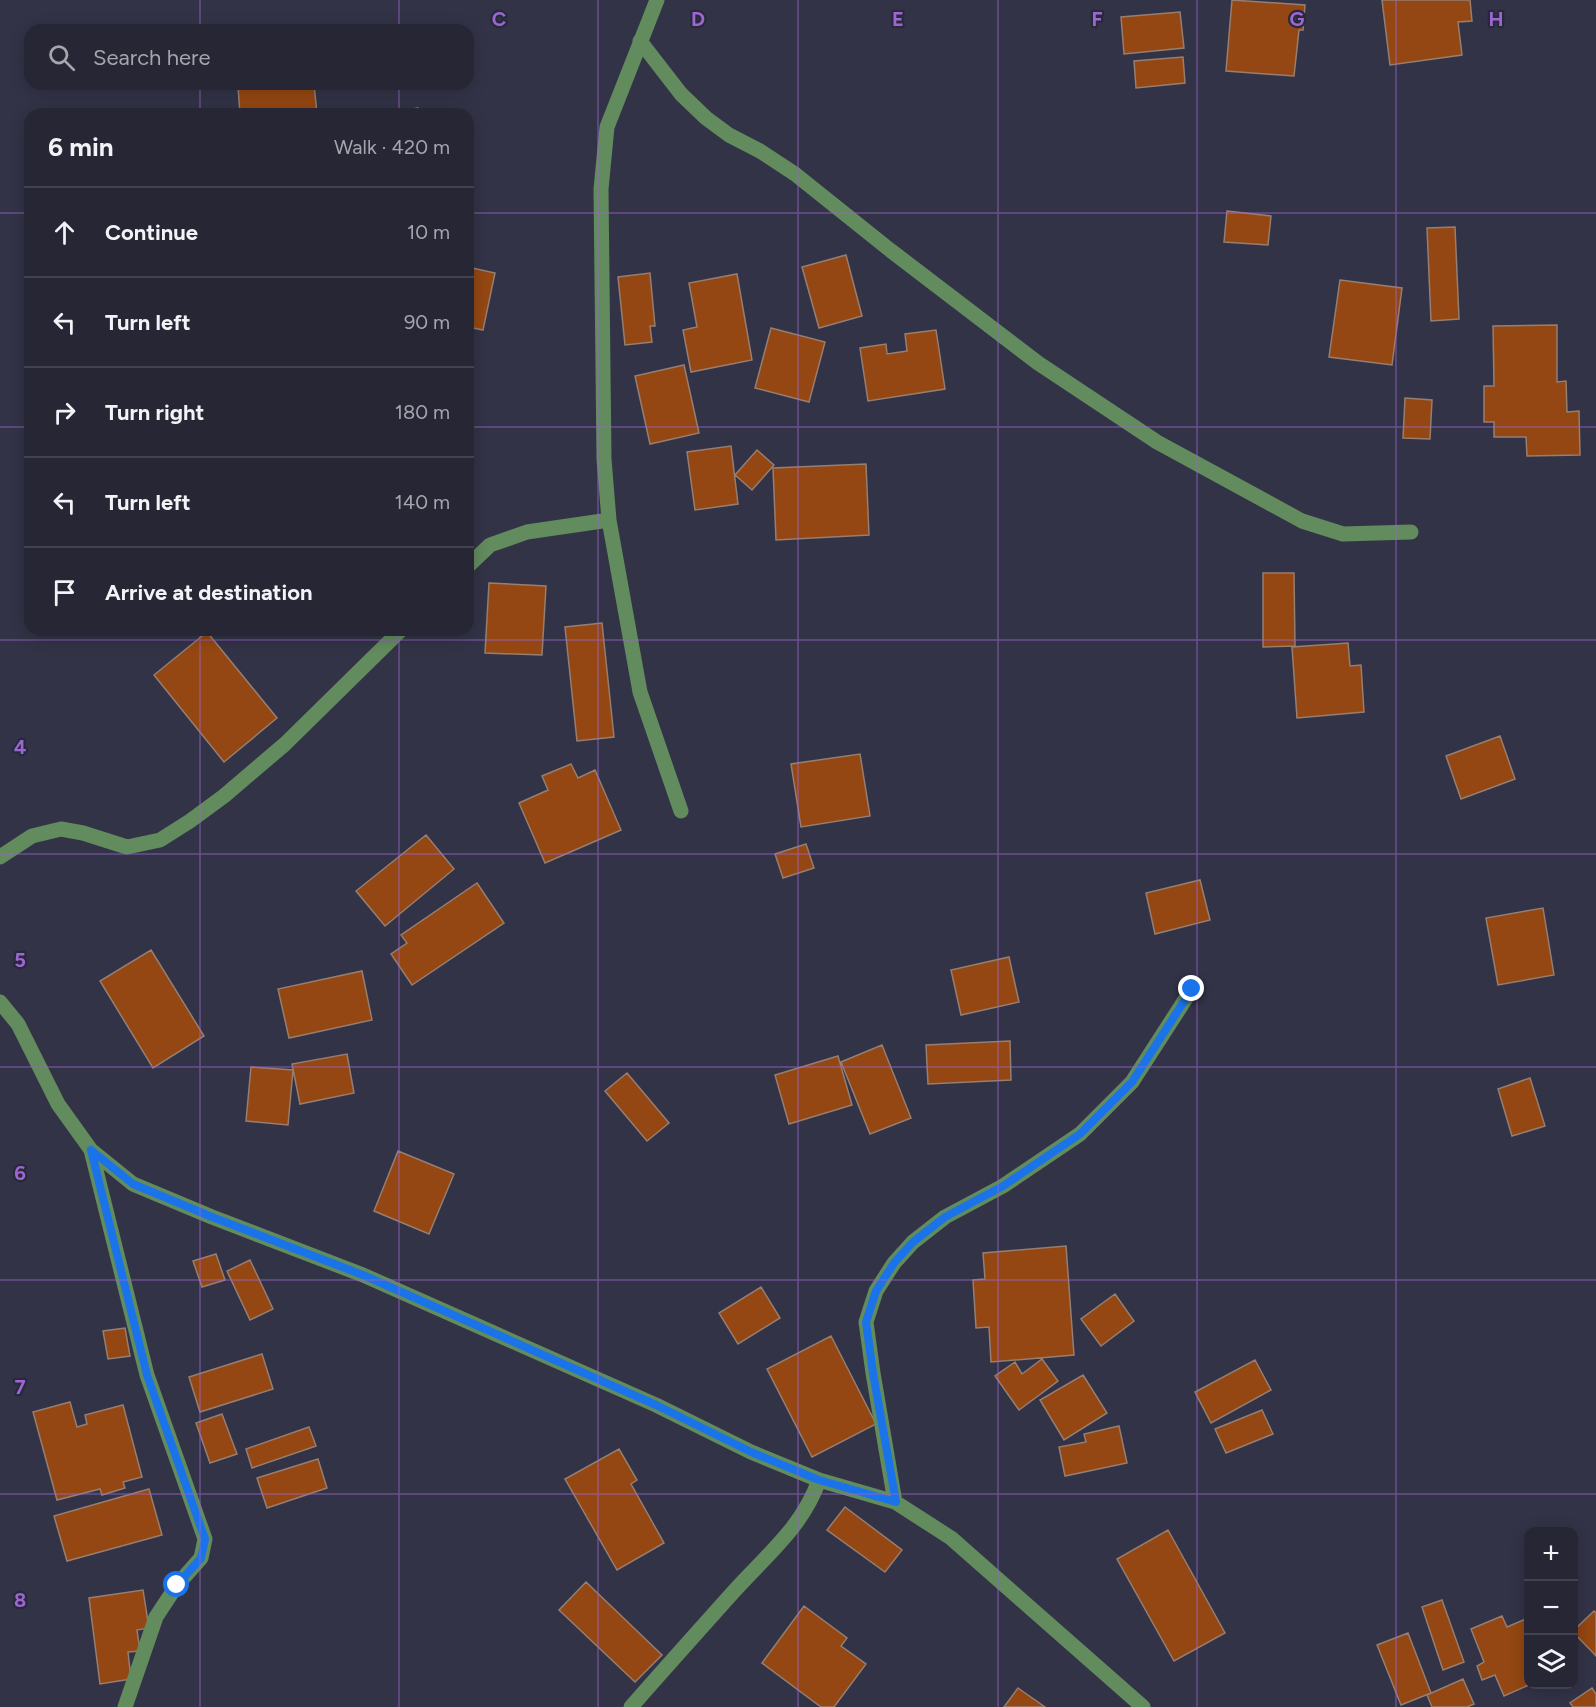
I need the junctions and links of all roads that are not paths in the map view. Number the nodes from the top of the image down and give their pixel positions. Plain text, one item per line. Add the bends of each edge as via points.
1 (657, 0) edge
2 (640, 41) junction
3 (609, 520) junction
4 (1411, 532) dead end
5 (474, 560) edge
6 (395, 636) edge
7 (681, 811) dead end
8 (0, 857) edge
9 (1192, 989) dead end
10 (0, 1002) edge
11 (91, 1150) junction
12 (819, 1480) junction
13 (896, 1502) junction
14 (125, 1707) edge
15 (632, 1707) edge
16 (1143, 1707) edge

1 - 2 street
2 - 3 street via 607,127 601,189 604,448
2 - 4 street via 681,94 706,118 795,174 1038,363 1157,442 1302,521 1343,534
3 - 5 street via 527,532 490,545
3 - 7 street via 640,692
6 - 8 street via 285,744 224,796 160,840 127,847 61,829 32,836
9 - 13 street via 1132,1082 1080,1134 1003,1186 945,1217 913,1242 876,1291 866,1322
10 - 11 street via 18,1024 58,1104
11 - 12 street via 133,1184 363,1275
11 - 14 street via 147,1375 205,1539 201,1558 156,1617
12 - 13 street
12 - 15 street via 797,1524
13 - 16 street via 951,1538

